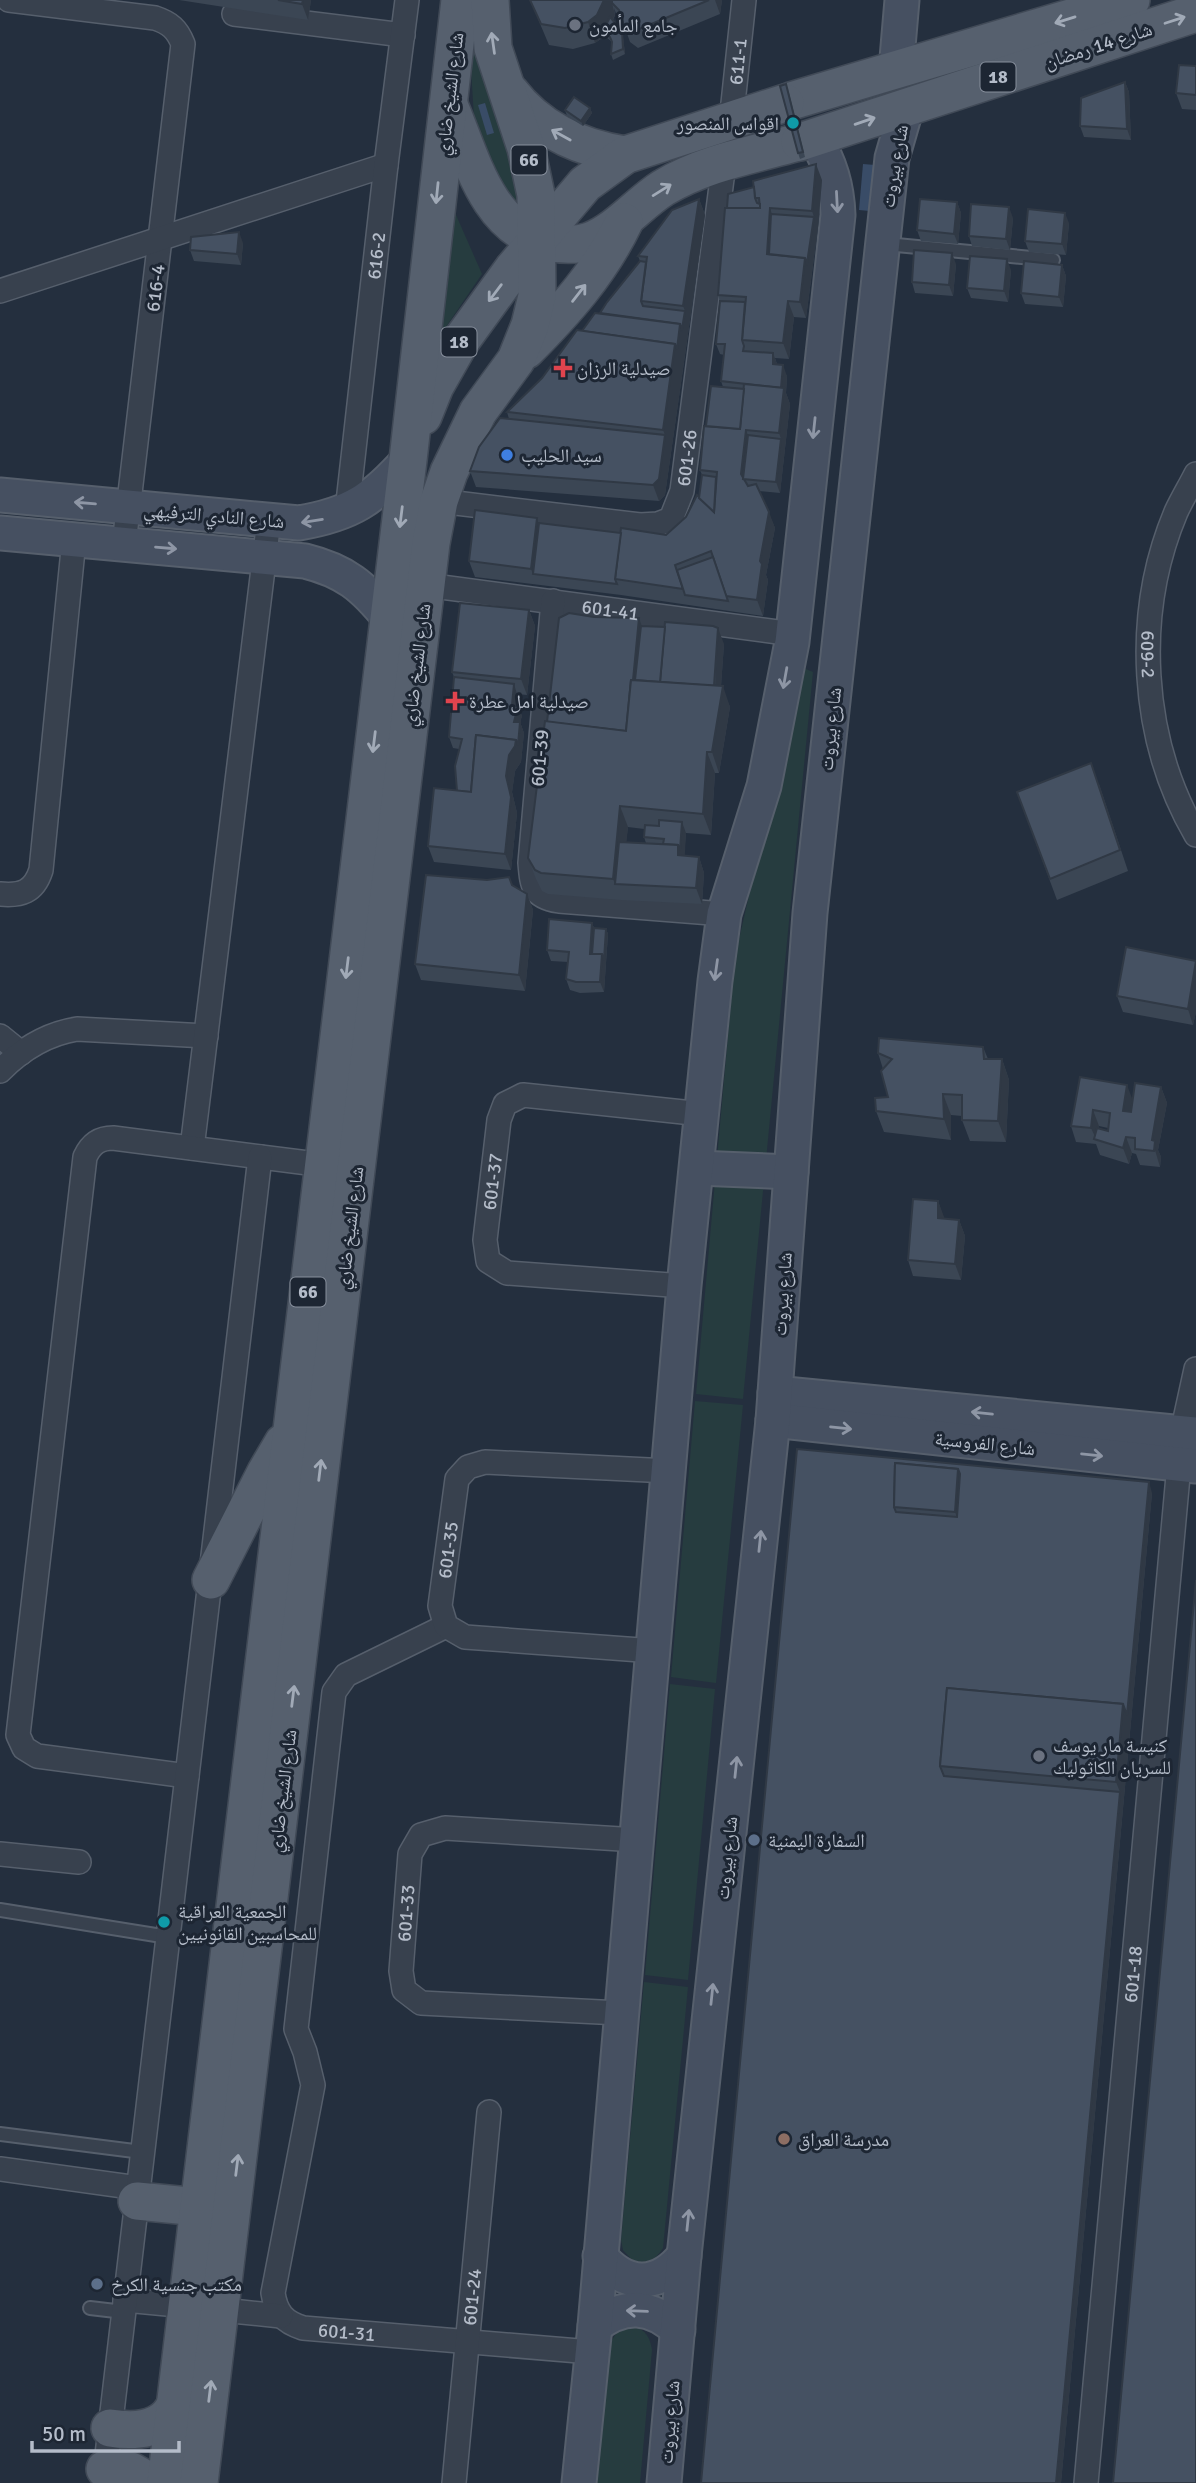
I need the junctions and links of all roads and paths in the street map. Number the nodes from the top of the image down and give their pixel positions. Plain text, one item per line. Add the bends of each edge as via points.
1 (9, 0) edge
2 (407, 0) edge
3 (460, 0) edge
4 (490, 0) edge
5 (744, 0) edge
6 (902, 0) edge
7 (1131, 0) edge
8 (1196, 13) edge
9 (234, 14) dead end
10 (403, 35) junction
11 (896, 70) junction
12 (504, 84) junction
13 (447, 101) junction
14 (907, 106) junction
15 (731, 121) junction
16 (803, 141) junction
17 (625, 155) junction
18 (724, 163) junction
19 (386, 165) junction
20 (626, 218) junction
21 (161, 238) junction
22 (537, 240) junction
23 (882, 243) junction
24 (1054, 260) dead end
25 (0, 291) edge
26 (828, 301) junction
27 (874, 313) junction
28 (516, 360) junction
29 (408, 460) junction
30 (1196, 474) edge
31 (0, 495) edge
32 (439, 501) junction
33 (129, 507) junction
34 (347, 511) junction
35 (269, 520) junction
36 (0, 533) edge
37 (74, 540) junction
38 (124, 544) junction
39 (265, 557) junction
40 (426, 585) junction
41 (553, 601) junction
42 (389, 618) junction
43 (793, 634) junction
44 (1196, 835) edge
45 (0, 894) edge
46 (724, 914) junction
47 (0, 1036) edge
48 (206, 1036) junction
49 (21, 1053) junction
50 (0, 1071) edge
51 (702, 1114) junction
52 (192, 1148) junction
53 (260, 1157) junction
54 (324, 1166) junction
55 (696, 1168) junction
56 (791, 1172) junction
57 (684, 1286) junction
58 (1196, 1369) edge
59 (774, 1407) junction
60 (291, 1430) junction
61 (1188, 1450) edge
62 (669, 1471) junction
63 (211, 1580) junction
64 (446, 1626) junction
65 (654, 1651) junction
66 (187, 1776) junction
67 (637, 1840) junction
68 (0, 1854) edge
69 (79, 1862) dead end
70 (0, 1910) edge
71 (168, 1937) junction
72 (620, 2013) junction
73 (489, 2112) dead end
74 (0, 2134) edge
75 (142, 2152) junction
76 (0, 2169) edge
77 (137, 2194) junction
78 (199, 2207) junction
79 (600, 2256) junction
80 (684, 2256) junction
81 (167, 2304) dead end
82 (124, 2306) junction
83 (90, 2308) dead end
84 (232, 2311) dead end
85 (281, 2316) junction
86 (678, 2330) junction
87 (593, 2339) junction
88 (468, 2342) junction
89 (176, 2403) junction
90 (110, 2428) junction
91 (104, 2476) edge
92 (152, 2483) edge
93 (166, 2483) edge
94 (199, 2483) edge
95 (454, 2483) edge
96 (579, 2483) edge
97 (664, 2483) edge
98 (1086, 2483) edge

1 - 21 street, 616-4 via 155,18 178,33 182,60
2 - 10 street, 616-2
3 - 13 main road, شارع الشيخ ضاري / 66
12 -> 4 main road, شارع الشيخ ضاري / 66 via 493,48
5 - 15 street, 611-1
6 - 11 main road
7 -> 11 main road, شارع 14 رمضان / 18
14 -> 8 main road, شارع 14 رمضان / 18
9 - 10 street
10 - 19 street, 616-2
11 - 15 main road, شارع 14 رمضان / 18
17 -> 12 main road via 588,148 551,130
12 - 22 main road, شارع الشيخ ضاري / 66 via 532,175
13 - 22 main road, شارع 14 رمضان / 18 via 492,204 510,224
13 -> 29 main road, شارع الشيخ ضاري / 66
16 -> 14 main road, شارع 14 رمضان / 18
14 - 23 main road, شارع بيروت via 892,158
15 - 17 main road, شارع 14 رمضان / 18
16 - 18 main road, شارع 14 رمضان / 18
16 -> 26 main road via 829,164 837,192
17 - 22 main road, شارع 14 رمضان / 18 via 585,184
20 -> 18 main road, شارع 14 رمضان / 18 via 665,187
18 - 32 street, 601-26 via 682,491 671,519 640,525
19 - 21 street
19 - 34 street, 616-2
20 - 22 main road, شارع 14 رمضان / 18 via 578,244
28 -> 20 main road via 583,288
21 - 25 street
21 - 33 street, 616-4
22 - 28 main road, شارع الشيخ ضاري / 66 via 535,308
22 -> 29 main road, شارع 14 رمضان / 18 via 460,342 435,386
23 - 24 lane
23 - 27 main road, شارع بيروت
26 - 27 main road via 842,292 854,293
26 -> 43 main road
27 - 56 main road, شارع بيروت via 810,913
28 - 32 main road, شارع الشيخ ضاري / 66 via 478,412
29 - 34 main road, شارع النادي الترفيهي via 383,488
29 -> 42 main road, شارع الشيخ ضاري / 66
30 - 44 street, 609-2 via 1176,513 1160,562 1150,614 1148,667 1154,719 1167,770
33 -> 31 main road, شارع النادي الترفيهي
32 - 40 main road, شارع الشيخ ضاري / 66
33 - 35 main road, شارع النادي الترفيهي
33 - 38 street, 616-4
34 -> 35 main road, شارع النادي الترفيهي via 299,523
35 - 39 street
36 - 37 main road, شارع النادي الترفيهي
37 - 38 main road, شارع النادي الترفيهي
37 - 45 street via 41,870 29,890
38 -> 39 main road, شارع النادي الترفيهي
39 - 42 main road, شارع النادي الترفيهي via 330,567 353,580
39 - 48 street
40 - 41 street, 601-41
94 -> 40 main road, شارع الشيخ ضاري / 66
41 - 43 street, 601-41
41 - 46 street, 601-39 via 530,863 536,892 559,901
42 -> 54 main road, شارع الشيخ ضاري / 66
43 -> 46 main road via 764,786
46 -> 51 main road
47 - 49 street
48 - 49 street via 77,1029 47,1036
48 - 52 street
49 - 50 street
51 - 55 main road
51 - 57 street, 601-37 via 523,1095 505,1104 499,1120 485,1240 488,1261 507,1273
52 - 53 street
52 - 66 street via 106,1138 93,1144 85,1157 17,1727 24,1748 37,1756
53 - 54 street
53 - 63 street
54 - 60 main road, شارع الشيخ ضاري / 66
55 - 56 main road
55 - 57 main road
56 - 59 main road, شارع بيروت
57 - 62 main road
58 - 61 street, 601-18
59 - 61 main road, شارع الفروسية
80 -> 59 main road, شارع بيروت
60 - 63 main road
60 - 78 main road, شارع الشيخ ضاري / 66
61 - 98 street, 601-18
62 - 64 street, 601-35 via 485,1462 468,1467 457,1479 440,1606
62 - 65 main road
63 - 66 street
64 - 65 street via 465,1637
64 - 85 street via 346,1675 334,1692 296,2029 313,2085 273,2293
65 - 67 main road
66 - 71 street
67 - 72 main road
67 - 72 street, 601-33 via 445,1828 421,1835 410,1854 401,1971 404,1990 421,2003
68 - 69 street
70 - 71 lane
71 - 75 street
72 - 79 main road
73 - 88 street, 601-24
74 - 75 lane
75 - 77 street
76 - 77 street
77 - 78 main road
77 - 82 street
78 - 89 main road, شارع الشيخ ضاري / 66
79 - 80 main road via 621,2276 635,2280 663,2276
79 - 87 main road
80 - 86 main road, شارع بيروت
81 - 82 street
82 - 83 lane
82 - 90 street
84 - 85 street, 601-31
85 - 88 street, 601-31 via 291,2324 324,2331
86 -> 87 main road via 666,2319 637,2309 607,2316
86 - 97 main road, شارع بيروت
87 - 88 street, 601-31
87 - 96 main road
88 - 95 street, 601-24
89 - 90 main road via 172,2414 149,2427
89 - 93 main road, شارع الشيخ ضاري / 66
90 - 91 street
91 - 92 main road via 131,2471

